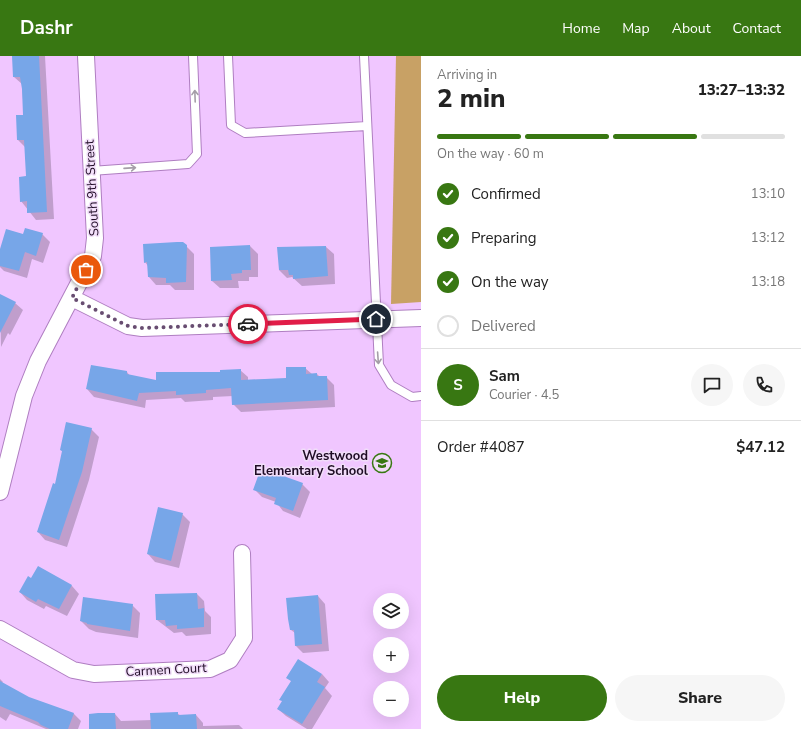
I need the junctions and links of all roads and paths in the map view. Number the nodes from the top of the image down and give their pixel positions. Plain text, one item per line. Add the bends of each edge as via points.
1 (86, 56) edge
2 (193, 56) edge
3 (228, 56) edge
4 (364, 56) edge
5 (367, 126) junction
6 (91, 171) junction
7 (72, 298) junction
8 (421, 318) edge
9 (376, 319) junction
10 (421, 396) edge
11 (0, 492) edge
12 (242, 553) dead end
13 (0, 629) edge

1 - 6 street, South 9th Street
6 -> 2 lane via 188,164 197,154
3 - 5 lane via 231,125 245,133
4 - 5 lane
5 - 9 lane
6 - 7 street, South 9th Street via 96,238 93,256
7 - 9 street via 128,326 142,328
7 - 11 street, South 9th Street via 38,361 24,396
8 - 9 street
9 -> 10 lane via 379,365 391,385 412,397
12 - 13 street, Carmen Court via 244,638 230,660 210,669 94,674 73,670

